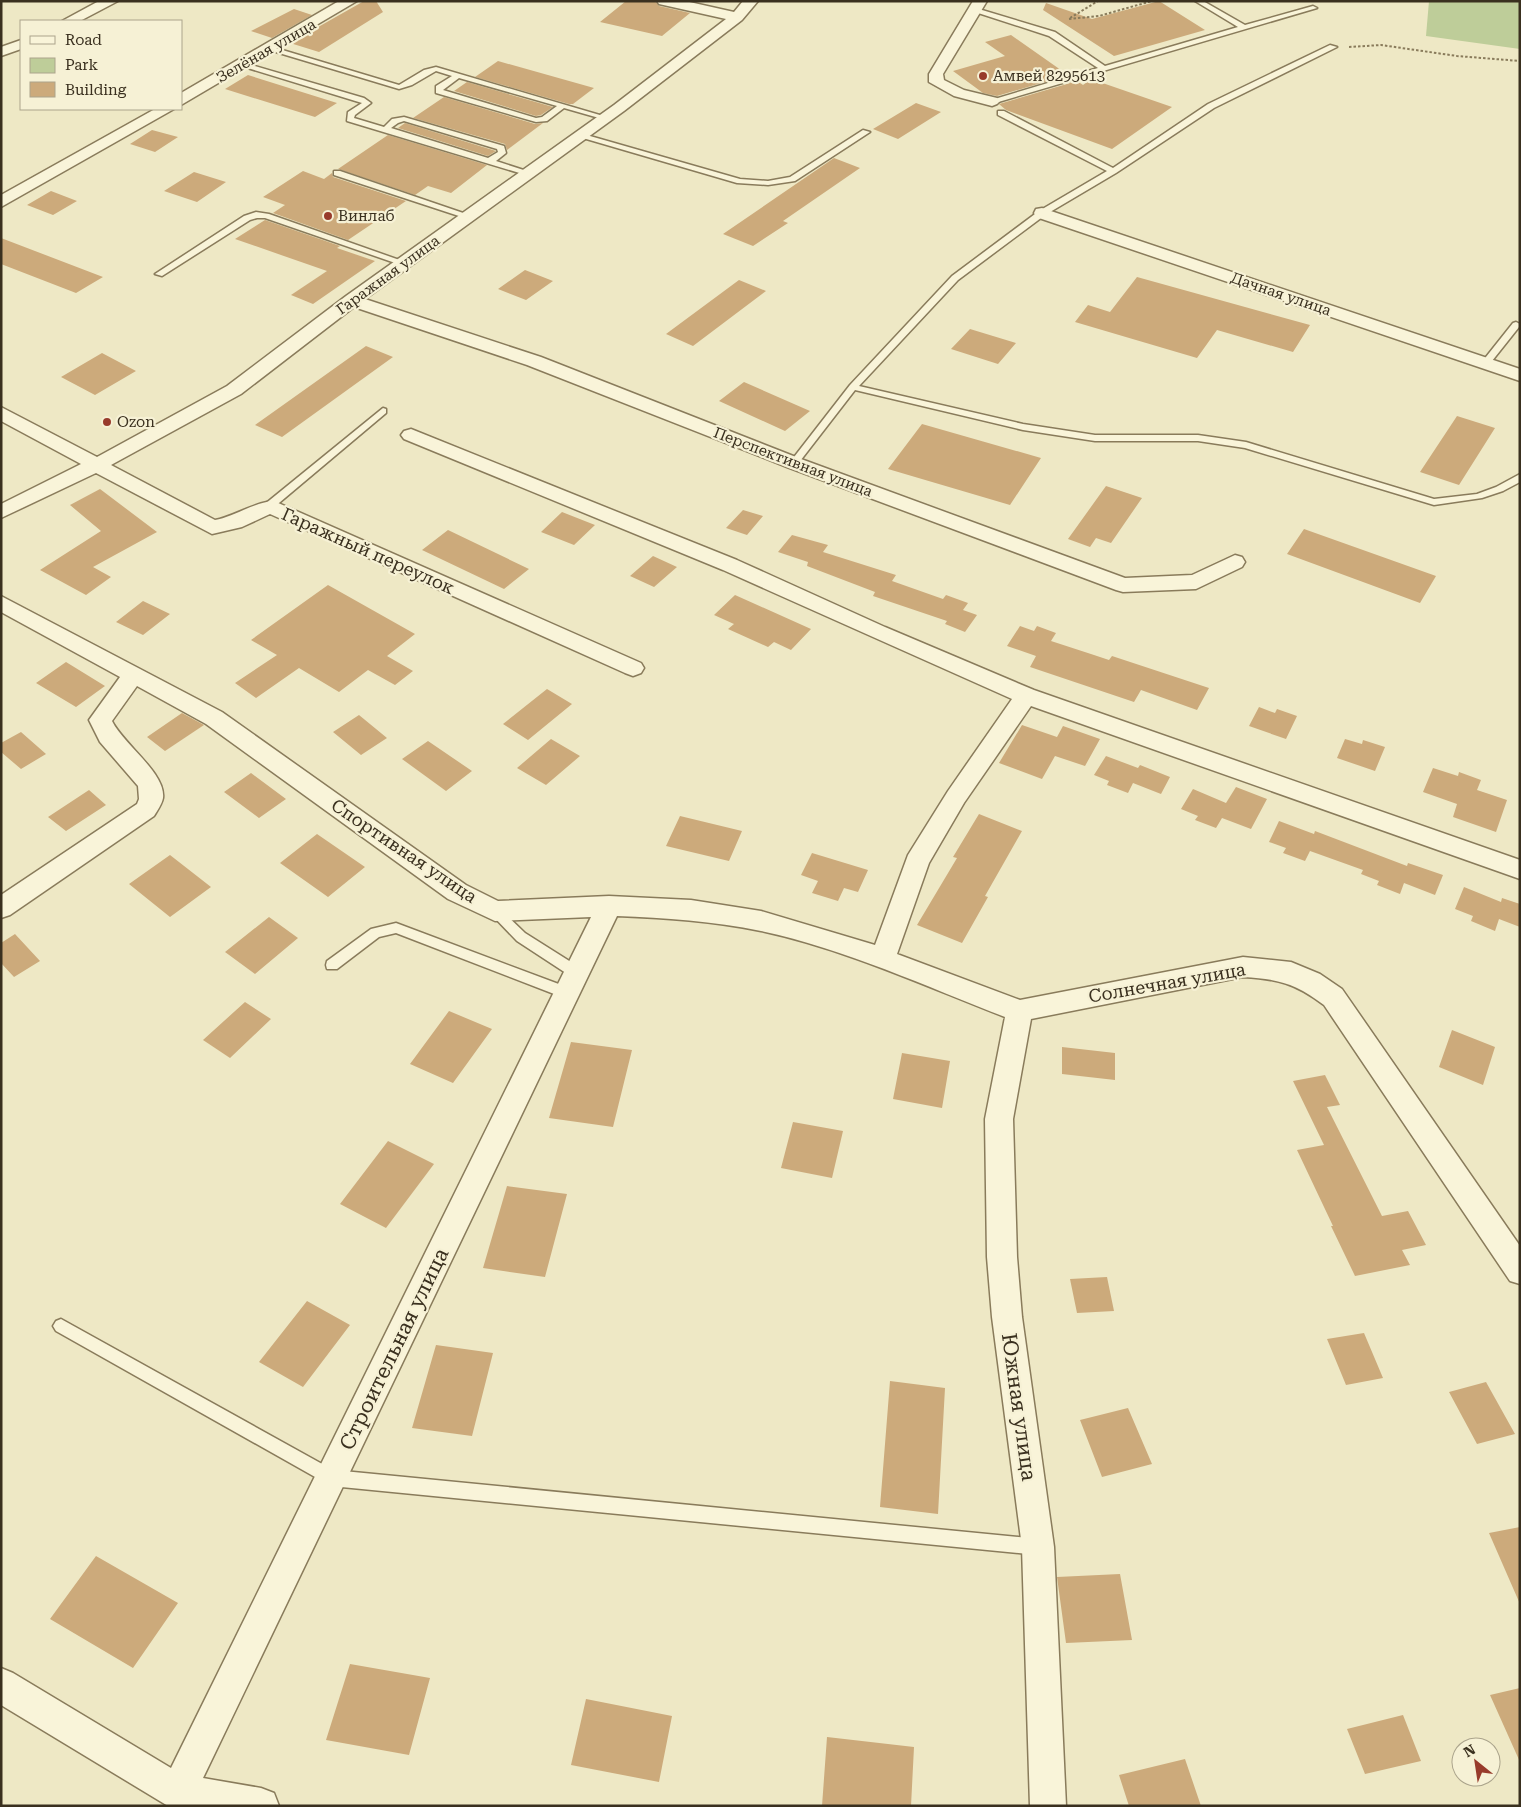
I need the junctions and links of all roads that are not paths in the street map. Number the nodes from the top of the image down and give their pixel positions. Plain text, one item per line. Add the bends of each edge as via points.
1 (111, 1) edge
2 (350, 1) edge
3 (664, 1) edge
4 (751, 1) edge
5 (1198, 1) edge
6 (977, 5) edge
7 (1313, 8) dead end
8 (737, 17) junction
9 (71, 20) edge
10 (1244, 28) junction
11 (20, 44) edge
12 (272, 48) junction
13 (1333, 48) road end
14 (1, 52) edge
15 (244, 64) junction
16 (1104, 69) junction
17 (458, 75) junction
18 (182, 99) edge
19 (563, 105) junction
20 (997, 107) junction
21 (164, 110) edge
22 (606, 118) junction
23 (390, 132) junction
24 (866, 132) dead end
25 (580, 136) junction
26 (490, 161) junction
27 (1113, 171) junction
28 (337, 173) dead end
29 (529, 173) junction
30 (1, 202) edge
31 (1042, 212) junction
32 (468, 216) junction
33 (404, 262) junction
34 (159, 274) dead end
35 (352, 300) junction
36 (1516, 325) dead end
37 (1485, 364) junction
38 (1520, 375) edge
39 (853, 386) junction
40 (383, 410) dead end
41 (1, 413) edge
42 (412, 435) dead end
43 (794, 463) junction
44 (96, 465) junction
45 (1520, 477) edge
46 (269, 506) junction
47 (1, 512) edge
48 (1236, 562) dead end
49 (1, 603) edge
50 (633, 668) dead end
51 (133, 675) junction
52 (1026, 696) junction
53 (1520, 870) edge
54 (609, 906) junction
55 (1, 908) edge
56 (495, 911) junction
57 (883, 958) junction
58 (332, 965) dead end
59 (572, 983) junction
60 (1019, 1011) junction
61 (1520, 1271) edge
62 (61, 1326) dead end
63 (331, 1478) junction
64 (1038, 1547) junction
65 (1, 1685) edge
66 (178, 1792) junction
67 (261, 1806) edge
68 (1048, 1806) edge

1 - 9 street
2 - 12 street, Зелёная улица
3 - 8 street
4 - 8 street, Гаражная улица
5 - 10 lane
6 - 16 lane via 1046,32
6 - 20 street via 936,74 937,82
7 - 10 lane
8 - 22 street, Гаражная улица
10 - 16 lane
11 - 14 street
12 - 15 street, Зелёная улица
12 - 17 lane via 399,87 406,86 431,69
13 - 27 lane via 1211,106
15 - 18 street, Зелёная улица
15 - 23 lane via 361,100 367,103 351,114 350,119
16 - 20 lane
17 - 19 lane
17 - 19 lane via 438,88 439,91 536,120 544,119
19 - 22 lane
20 - 27 lane
21 - 30 street
22 - 25 street, Гаражная улица
23 - 26 lane
23 - 26 lane via 387,128 404,119 501,148 502,153
24 - 25 lane via 792,179 768,183 740,181
25 - 29 street, Гаражная улица
26 - 29 lane
27 - 31 lane
28 - 32 lane
29 - 32 street, Гаражная улица
31 - 37 street, Дачная улица
31 - 39 lane via 955,278
32 - 33 street, Гаражная улица
33 - 34 lane via 256,215
33 - 35 street, Гаражная улица
35 - 43 street, Перспективная улица via 534,361
35 - 44 street, Гаражная улица via 234,390
36 - 37 lane
37 - 38 street, Дачная улица
39 - 43 lane
39 - 45 lane via 1023,427 1095,438 1198,438 1246,445 1434,502 1462,501 1505,488
40 - 46 lane
41 - 44 street, Гаражный переулок
42 - 52 street via 730,565
43 - 48 street, Перспективная улица via 1123,585 1196,582
44 - 46 street, Гаражный переулок via 212,527 250,518
44 - 47 street, Гаражная улица
46 - 50 street, Гаражный переулок
49 - 51 street, Спортивная улица
51 - 55 street via 100,720 108,736 150,784 151,798 146,810
51 - 56 street, Спортивная улица via 214,718 458,892
52 - 53 street
52 - 57 street via 956,797 917,862
54 - 56 street, Спортивная улица
54 - 57 street, Спортивная улица via 691,910 760,921
54 - 59 street, Строительная улица
56 - 59 lane
57 - 60 street
58 - 59 lane via 375,932 396,928
59 - 63 street, Строительная улица
60 - 61 street, Солнечная улица via 1243,967 1270,968 1310,979 1332,997
60 - 64 street, Южная улица via 999,1119 1002,1257
62 - 63 lane
63 - 64 lane
63 - 66 street, Строительная улица
64 - 68 street, Южная улица
65 - 66 street
66 - 67 street

